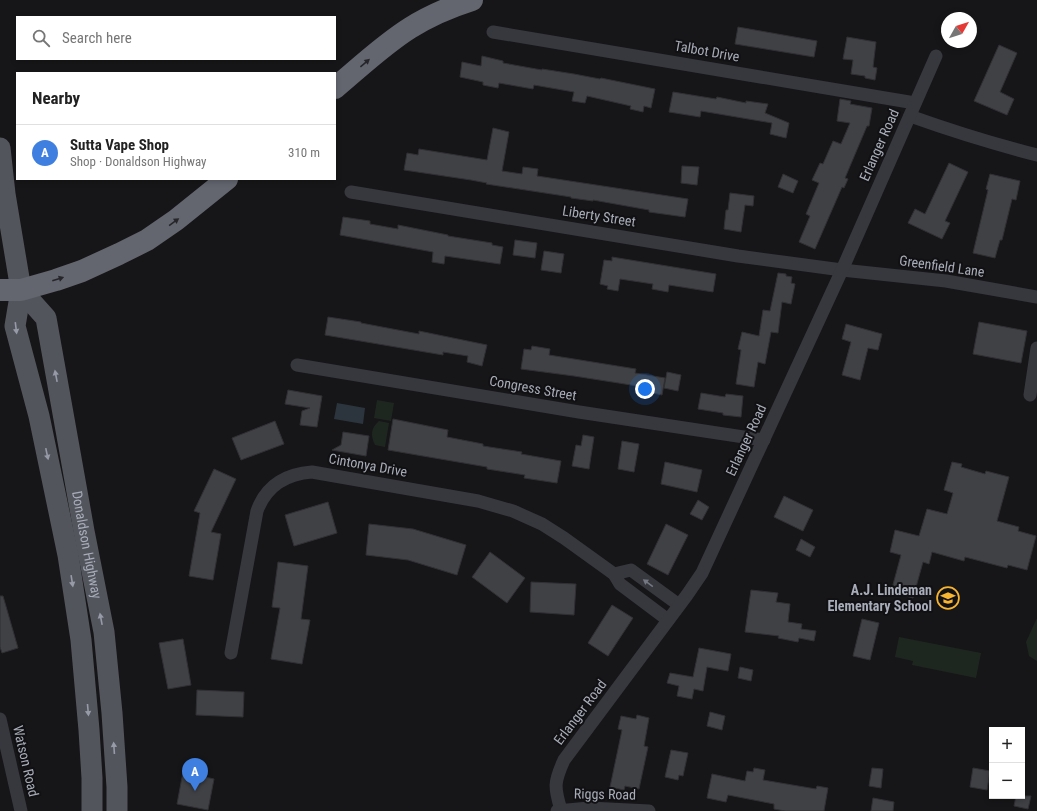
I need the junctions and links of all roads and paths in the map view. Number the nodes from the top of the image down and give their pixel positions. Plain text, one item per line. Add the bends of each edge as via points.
1 (472, 0) edge
2 (493, 32) dead end
3 (936, 56) dead end
4 (336, 87) edge
5 (915, 103) junction
6 (910, 116) junction
7 (0, 148) edge
8 (1037, 156) edge
9 (226, 180) edge
10 (351, 192) dead end
11 (842, 270) junction
12 (10, 290) edge
13 (1037, 297) edge
14 (1037, 348) edge
15 (297, 365) dead end
16 (1030, 395) dead end
17 (764, 440) junction
18 (614, 574) junction
19 (679, 605) junction
20 (668, 620) junction
21 (231, 653) dead end
22 (0, 718) edge
23 (559, 810) edge
24 (21, 811) edge
25 (92, 811) edge
26 (117, 811) edge
27 (649, 811) edge

4 -> 1 highway via 409,28 432,15
2 - 5 street, Talbot Drive
3 - 5 street, Erlanger Road
5 - 6 street, Erlanger Road
6 - 8 street via 950,131
6 - 11 street, Erlanger Road
7 - 12 main road, Donaldson Highway
12 -> 9 highway via 82,271 147,240
10 - 11 street, Liberty Street
11 - 13 street, Greenfield Lane via 946,280
11 - 17 street, Erlanger Road
12 -> 25 main road, Donaldson Highway via 15,326 39,416 68,555 81,640 90,730
26 -> 12 main road, Donaldson Highway via 112,713 104,632 46,318
14 - 16 street
15 - 17 street, Congress Street
17 - 19 street, Erlanger Road via 702,572
19 -> 18 street via 631,570
18 - 20 street, Cintonya Drive via 620,584
18 - 21 street, Cintonya Drive via 542,524 499,506 358,479 312,472 298,473 280,481 260,502
19 - 20 street, Erlanger Road
20 - 23 street, Erlanger Road via 564,760 555,786
22 - 24 street, Watson Road
23 - 27 street, Riggs Road via 589,808

